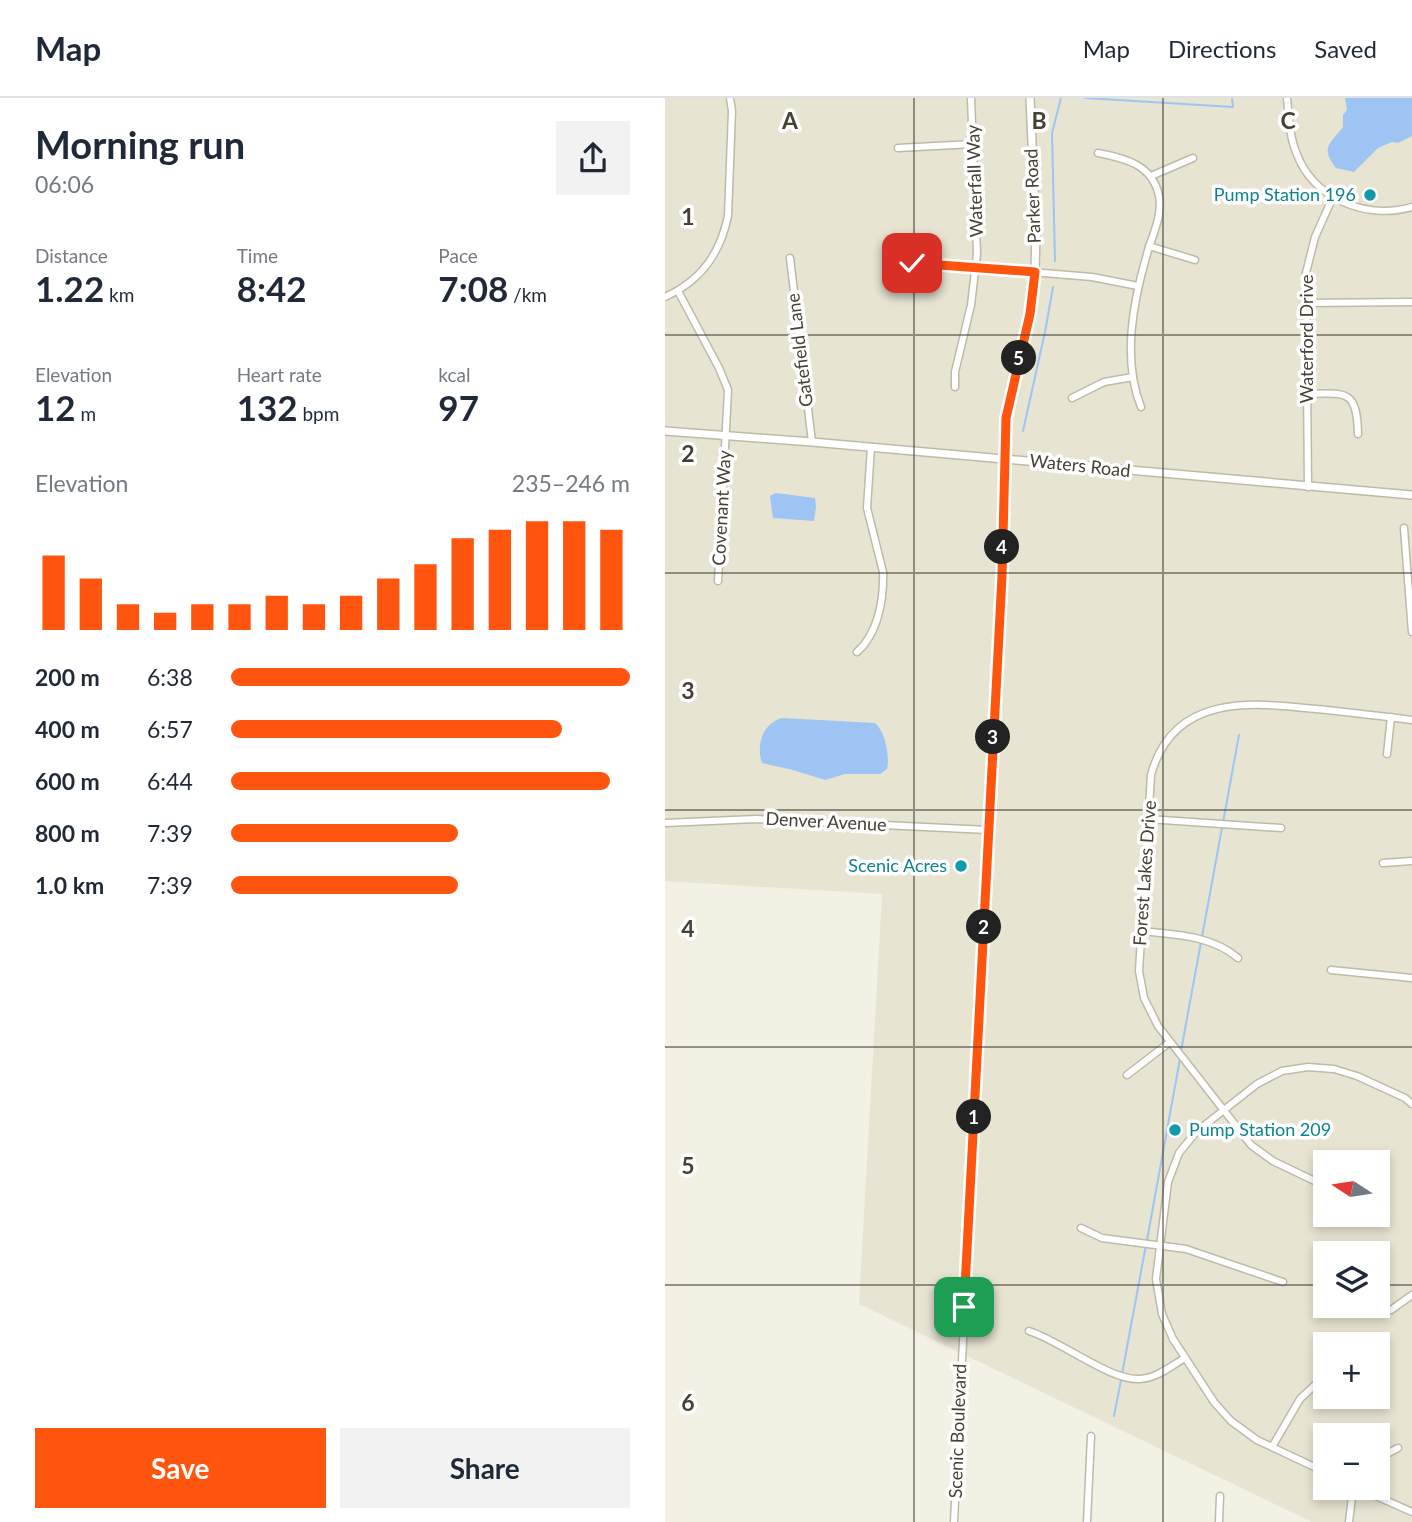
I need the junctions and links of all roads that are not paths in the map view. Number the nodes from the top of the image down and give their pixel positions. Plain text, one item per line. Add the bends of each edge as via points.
1 (730, 98) edge
2 (971, 98) edge
3 (1030, 98) edge
4 (1287, 98) edge
5 (973, 144) junction
6 (898, 148) dead end
7 (1098, 153) dead end
8 (1193, 158) dead end
9 (1151, 176) junction
10 (1333, 197) junction
11 (1412, 207) edge
12 (1149, 246) junction
13 (790, 258) dead end
14 (1195, 260) dead end
15 (895, 261) dead end
16 (976, 267) junction
17 (1035, 272) junction
18 (1137, 286) junction
19 (678, 291) junction
20 (665, 297) edge
21 (1412, 302) edge
22 (1304, 303) junction
23 (1133, 377) junction
24 (955, 387) dead end
25 (1307, 394) junction
26 (1072, 398) dead end
27 (1141, 407) dead end
28 (665, 431) edge
29 (1358, 434) dead end
30 (726, 435) junction
31 (812, 442) junction
32 (871, 447) junction
33 (1003, 459) junction
34 (1308, 487) junction
35 (1412, 495) edge
36 (1404, 528) dead end
37 (718, 581) dead end
38 (1411, 595) edge
39 (1412, 632) edge
40 (857, 652) dead end
41 (1391, 717) junction
42 (1412, 720) edge
43 (1387, 754) dead end
44 (1148, 819) junction
45 (665, 823) edge
46 (1281, 828) dead end
47 (988, 831) junction
48 (1412, 861) edge
49 (1383, 863) dead end
50 (1141, 931) junction
51 (1238, 958) dead end
52 (1331, 970) dead end
53 (1412, 978) edge
54 (1170, 1042) junction
55 (1126, 1075) dead end
56 (1412, 1104) edge
57 (1224, 1109) junction
58 (1313, 1180) edge
59 (1081, 1228) dead end
60 (1160, 1245) junction
61 (1283, 1282) dead end
62 (1412, 1295) edge
63 (1391, 1310) dead end
64 (1029, 1331) dead end
65 (1185, 1358) junction
66 (1313, 1387) edge
67 (1091, 1436) dead end
68 (1272, 1447) junction
69 (1398, 1448) dead end
70 (1390, 1452) edge
71 (1313, 1466) edge
72 (1220, 1496) dead end
73 (1354, 1500) edge
74 (1384, 1500) edge
75 (1412, 1512) edge
76 (954, 1522) edge
77 (1087, 1522) edge
78 (1219, 1522) edge
79 (1349, 1522) edge

1 - 19 street via 725,231 706,267
2 - 5 street, Waterfall Way
3 - 17 street, Parker Road
4 - 10 street via 1296,153 1310,176
5 - 6 street
5 - 16 street, Waterfall Way
7 - 9 street via 1134,162
8 - 9 street
9 - 12 street via 1160,204
10 - 11 street via 1373,211
10 - 22 street, Waterford Drive via 1309,256
12 - 14 street
12 - 18 street
13 - 31 street, Gatefield Lane
15 - 16 street
16 - 17 street
16 - 24 street, Waterfall Way
17 - 18 street
17 - 33 street, Parker Road via 1030,314 1009,398
18 - 23 street
19 - 20 street
19 - 30 street, Covenant Way via 727,383
21 - 22 street
22 - 25 street, Waterford Drive
23 - 26 street via 1104,382
23 - 27 street
25 - 29 street via 1349,398 1358,413
25 - 34 street, Waterford Drive
28 - 30 street, Waters Road
30 - 31 street, Waters Road
30 - 37 street, Covenant Way
31 - 32 street, Waters Road
32 - 33 street, Waters Road
32 - 40 street via 867,508 883,583 873,631
33 - 34 street, Waters Road
33 - 47 street, Scenic Boulevard via 1002,576
34 - 35 street, Waters Road
36 - 38 street
38 - 39 street
41 - 42 street, Forest Lakes Drive
41 - 43 street
41 - 44 street, Forest Lakes Drive via 1250,703 1194,717 1171,733 1159,750 1151,775
44 - 46 street
44 - 50 street, Forest Lakes Drive
45 - 47 street, Denver Avenue via 767,820
47 - 76 street, Scenic Boulevard
48 - 49 street
50 - 51 street via 1218,943
50 - 54 street, Forest Lakes Drive via 1139,971 1144,998
52 - 53 street
54 - 55 street
54 - 57 street, Forest Lakes Drive
56 - 57 street via 1350,1073 1308,1067 1271,1076
57 - 58 street, Forest Lakes Drive via 1262,1154
57 - 60 street via 1179,1153 1168,1182
59 - 60 street via 1102,1238
60 - 61 street via 1186,1249
60 - 65 street via 1159,1301 1168,1330
62 - 63 street
64 - 65 street via 1128,1378 1158,1375
65 - 68 street via 1222,1412 1243,1431
66 - 68 street via 1300,1399
67 - 77 street
68 - 71 street
69 - 70 street
72 - 78 street
73 - 79 street
74 - 75 street

